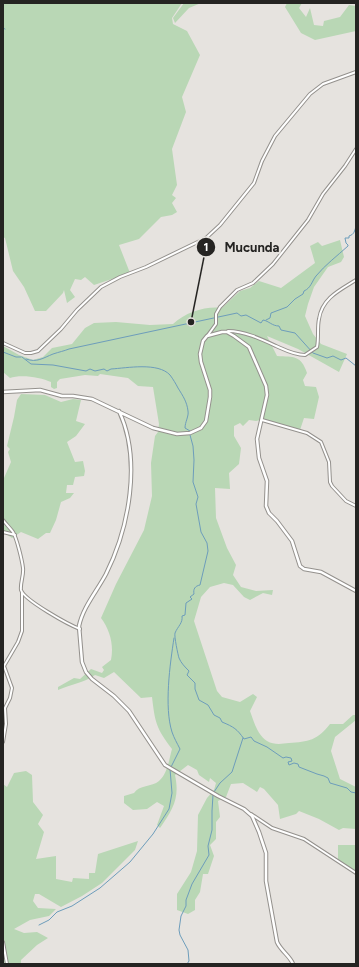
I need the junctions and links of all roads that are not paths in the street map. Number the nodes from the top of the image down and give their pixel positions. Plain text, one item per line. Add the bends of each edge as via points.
1 (356, 72) edge
2 (356, 149) edge
3 (356, 280) edge
4 (225, 331) junction
5 (207, 336) junction
6 (3, 343) edge
7 (3, 392) edge
8 (120, 411) junction
9 (261, 420) junction
10 (356, 506) edge
11 (3, 520) edge
12 (3, 532) edge
13 (15, 536) junction
14 (356, 591) edge
15 (22, 592) junction
16 (80, 629) junction
17 (3, 742) edge
18 (250, 813) junction
19 (356, 873) edge
20 (3, 942) edge
21 (7, 964) edge
22 (293, 964) edge

1 - 6 street via 323,84 310,94 275,136 254,182 220,225 206,238 101,288 38,351 25,353
2 - 5 street via 309,218 276,260 253,283 236,291 220,308 216,324
3 - 4 street via 326,301 319,318 316,347 305,355 291,353 242,333
4 - 5 street
4 - 9 street via 249,346 266,386 267,395
5 - 8 street via 203,340 200,357 210,391 208,412 203,426 190,433 177,434 155,428
7 - 8 street via 40,390 62,396 85,397
8 - 16 street via 132,460 128,504 116,552 80,621
9 - 10 street via 307,433 320,440 329,462 332,486 346,501
9 - 14 street via 257,448 267,481 268,511 292,541 300,566 321,572
11 - 13 street
12 - 13 street
13 - 15 street via 23,568
15 - 16 street via 41,608
15 - 17 street via 22,631 4,666 12,688 6,708
16 - 18 street via 82,662 86,672 129,711 165,765
18 - 19 street via 272,828 304,839
18 - 22 street via 266,853 266,881 277,942
20 - 21 street

